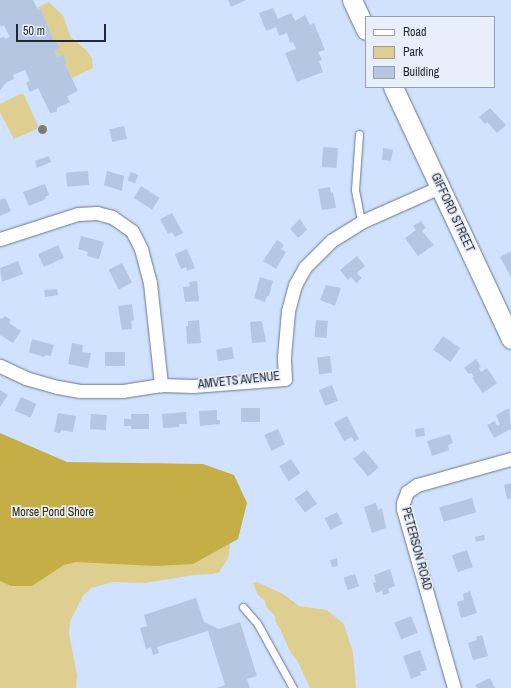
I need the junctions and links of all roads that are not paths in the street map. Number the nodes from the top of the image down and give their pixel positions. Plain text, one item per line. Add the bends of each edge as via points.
1 (352, 0) edge
2 (365, 28) edge
3 (392, 88) edge
4 (359, 134) dead end
5 (440, 187) junction
6 (361, 222) junction
7 (0, 239) edge
8 (511, 339) edge
9 (0, 366) edge
10 (161, 385) junction
11 (511, 459) edge
12 (243, 607) dead end
13 (293, 688) edge
14 (454, 688) edge

1 - 2 main road
3 - 5 main road, GIFFORD STREET
4 - 6 lane via 355,190
5 - 6 street, AMVETS AVENUE
5 - 8 main road, GIFFORD STREET
6 - 10 street, AMVETS AVENUE via 318,252 305,267 295,285 288,311 285,379 193,386
7 - 10 street via 78,214 112,217 132,231 141,249 150,283
9 - 10 street, AMVETS AVENUE via 26,378 80,391 123,391
11 - 14 street, PETERSON ROAD via 417,485 407,492 403,503
12 - 13 lane via 257,623

